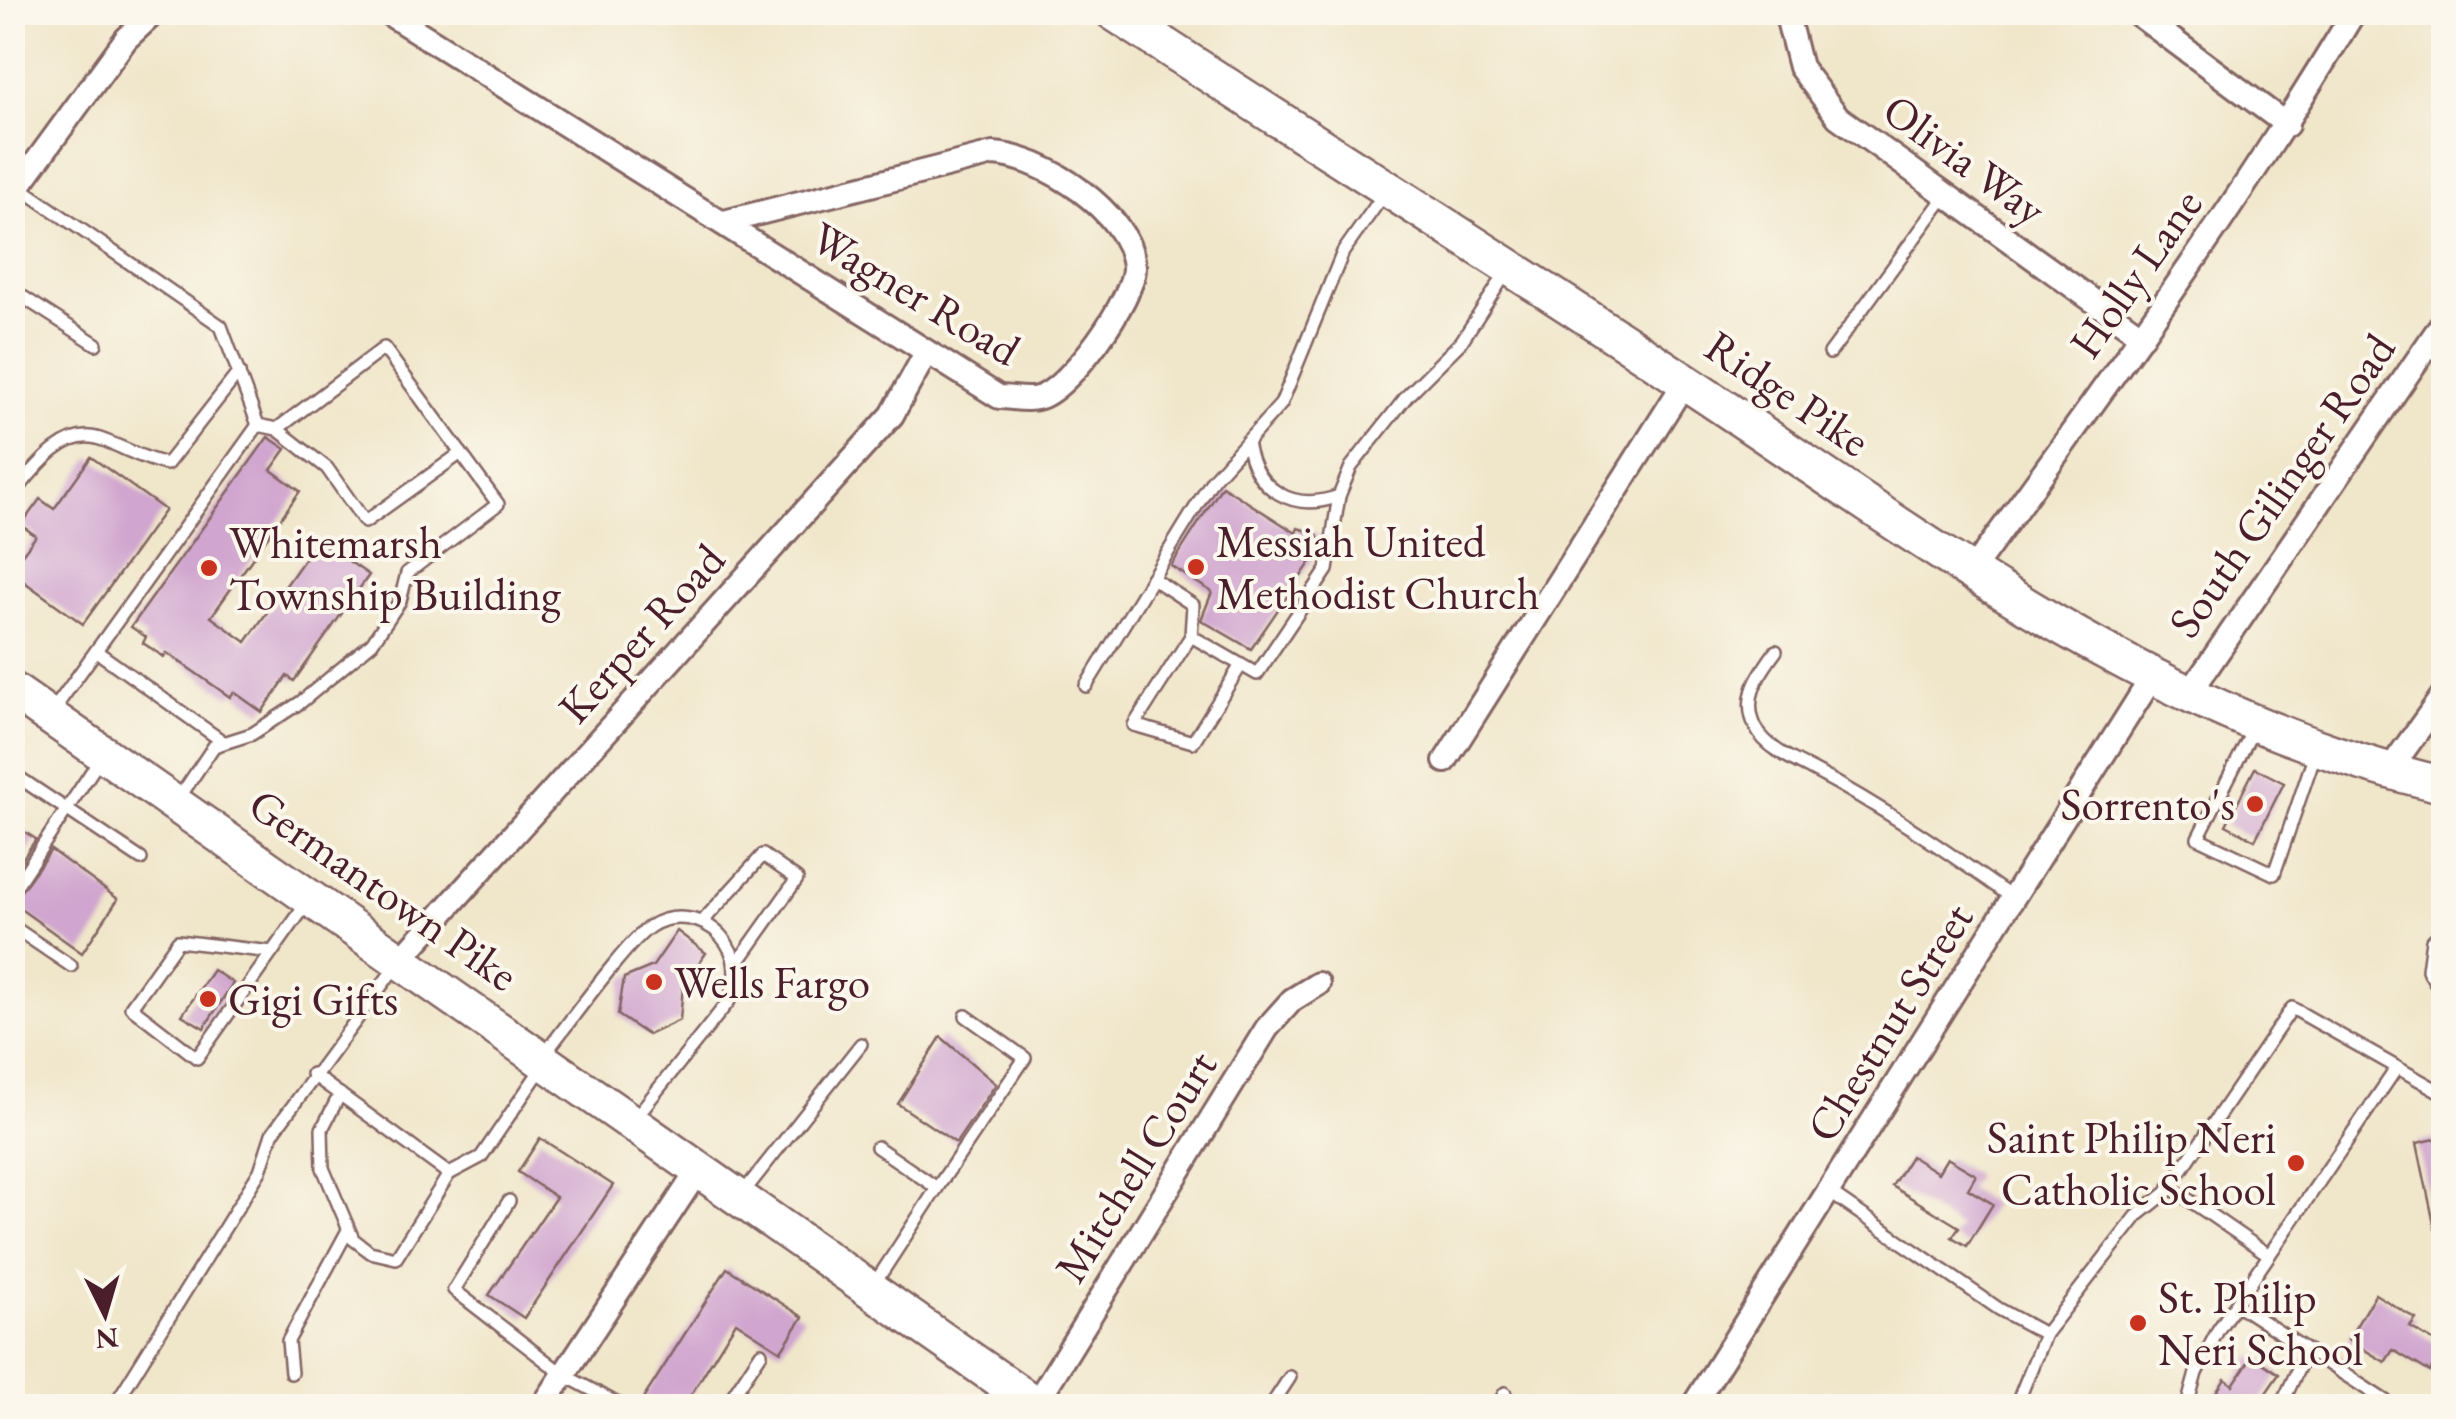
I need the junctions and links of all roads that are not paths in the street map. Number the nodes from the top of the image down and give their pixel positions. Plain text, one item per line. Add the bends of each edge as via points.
1 (155, 12) edge
2 (386, 12) edge
3 (694, 12) edge
4 (721, 12) edge
5 (1113, 12) edge
6 (1786, 12) edge
7 (2135, 12) edge
8 (2354, 12) edge
9 (2286, 125) junction
10 (16, 190) edge
11 (1386, 191) junction
12 (1946, 195) junction
13 (724, 222) junction
14 (1511, 266) junction
15 (12, 290) edge
16 (2444, 320) edge
17 (2142, 336) junction
18 (96, 344) dead end
19 (926, 352) junction
20 (1830, 353) dead end
21 (239, 372) junction
22 (1685, 382) junction
23 (258, 425) junction
24 (277, 429) junction
25 (1247, 441) junction
26 (461, 452) junction
27 (13, 494) edge
28 (1339, 496) junction
29 (1971, 572) junction
30 (1152, 578) junction
31 (1191, 636) junction
32 (96, 651) junction
33 (1776, 651) dead end
34 (1242, 665) junction
35 (2151, 679) junction
36 (1086, 686) dead end
37 (12, 690) edge
38 (2444, 694) edge
39 (2187, 696) junction
40 (50, 716) junction
41 (2255, 726) junction
42 (222, 742) junction
43 (2316, 750) junction
44 (104, 752) junction
45 (1445, 761) dead end
46 (12, 772) edge
47 (2388, 772) junction
48 (2444, 785) edge
49 (176, 802) junction
50 (68, 809) junction
51 (141, 859) dead end
52 (12, 892) edge
53 (312, 895) junction
54 (2014, 899) junction
55 (702, 922) junction
56 (12, 926) edge
57 (2432, 940) dead end
58 (272, 952) junction
59 (402, 958) junction
60 (736, 965) junction
61 (71, 966) dead end
62 (1318, 984) dead end
63 (2444, 996) edge
64 (966, 1016) dead end
65 (861, 1044) dead end
66 (542, 1057) junction
67 (2396, 1069) junction
68 (312, 1074) junction
69 (340, 1094) junction
70 (2444, 1094) edge
71 (632, 1121) junction
72 (877, 1147) dead end
73 (700, 1170) junction
74 (449, 1174) junction
75 (2170, 1187) junction
76 (938, 1188) junction
77 (1828, 1192) junction
78 (740, 1198) junction
79 (509, 1201) dead end
80 (348, 1230) junction
81 (2269, 1256) junction
82 (870, 1290) junction
83 (2236, 1304) junction
84 (2045, 1334) junction
85 (2307, 1350) junction
86 (761, 1353) dead end
87 (291, 1373) dead end
88 (564, 1375) junction
89 (1290, 1376) dead end
90 (1505, 1393) dead end
91 (114, 1406) edge
92 (543, 1406) edge
93 (622, 1406) edge
94 (726, 1406) edge
95 (1036, 1406) edge
96 (1271, 1406) edge
97 (1496, 1406) edge
98 (1693, 1406) edge
99 (2016, 1406) edge
100 (2187, 1406) edge
101 (2282, 1406) edge
102 (2384, 1406) edge

1 - 10 street via 126,39
2 - 13 street, Wagner Road
3 - 4 lane
5 - 11 main road, Ridge Pike
6 - 12 street, Olivia Way via 1800,67 1815,92 1838,117
7 - 9 street
8 - 9 street, Holly Lane
9 - 17 street, Holly Lane
10 - 21 lane via 221,326
11 - 14 main road, Ridge Pike
11 - 25 lane via 1344,252 1281,404
12 - 17 street, Olivia Way
12 - 20 lane
13 - 19 street, Wagner Road
13 - 19 street, Wagner Road via 993,154 1041,165 1115,218 1134,264 1132,287 1071,377 1055,390 1038,398 999,397
14 - 22 main road, Ridge Pike
14 - 28 lane via 1461,342 1369,439
15 - 18 lane
16 - 39 street, South Gilinger Road
17 - 29 street, Holly Lane
19 - 59 street, Kerper Road via 892,415
21 - 23 lane
21 - 27 lane via 167,464 138,459 95,436 80,437 64,442
22 - 29 main road, Ridge Pike
22 - 45 street
23 - 24 lane
23 - 32 lane
24 - 26 lane via 327,468 365,522
24 - 26 lane via 384,348
25 - 28 lane via 1270,490 1304,504
25 - 30 lane via 1213,479
26 - 42 lane via 498,504 408,573 386,624 349,664 252,734
28 - 34 lane via 1327,570 1257,674
29 - 35 main road, Ridge Pike
30 - 31 lane via 1193,605
30 - 36 lane
31 - 34 lane
31 - 34 lane via 1134,725 1193,742
32 - 40 lane
32 - 42 lane
33 - 54 lane via 1754,680 1749,708 1756,731
35 - 39 main road, Ridge Pike
35 - 54 street, Chestnut Street
37 - 40 main road, Germantown Pike
38 - 47 street
39 - 41 main road, Ridge Pike
40 - 44 main road, Germantown Pike
41 - 43 main road, Ridge Pike
41 - 43 lane via 2198,838 2274,874
42 - 49 lane
43 - 47 main road, Ridge Pike
44 - 49 main road, Germantown Pike
44 - 50 lane
46 - 50 lane
47 - 48 main road, Ridge Pike
49 - 53 main road, Germantown Pike
50 - 51 lane
50 - 52 lane
53 - 58 lane
53 - 59 main road, Germantown Pike
54 - 77 street, Chestnut Street
55 - 60 lane via 730,947
55 - 60 lane via 763,855 797,878
55 - 66 lane via 684,917 648,927
56 - 61 lane
57 - 63 lane via 2428,970
58 - 58 lane via 196,1058 131,1007 178,941
59 - 66 main road, Germantown Pike
59 - 68 lane
60 - 71 lane via 729,1001
62 - 95 street, Mitchell Court via 1267,1028
64 - 76 lane via 1025,1058
65 - 78 lane
66 - 71 main road, Germantown Pike
66 - 74 lane via 540,1072 482,1157
67 - 70 lane
67 - 75 lane via 2292,1008
67 - 81 lane
68 - 69 lane
68 - 91 lane via 272,1134 260,1172
69 - 74 lane
69 - 80 lane via 325,1116 320,1152
71 - 73 main road, Germantown Pike
72 - 76 lane
73 - 78 main road, Germantown Pike
73 - 88 street
74 - 80 lane via 396,1258 370,1252
75 - 81 lane
75 - 84 lane via 2137,1216
76 - 82 lane
77 - 84 lane
77 - 98 street, Chestnut Street
78 - 82 main road, Germantown Pike
79 - 88 lane via 454,1290
80 - 87 lane via 288,1341
81 - 83 lane
82 - 95 main road, Germantown Pike
83 - 85 lane
83 - 100 lane via 2196,1373
84 - 99 lane
85 - 101 lane
85 - 102 lane
86 - 94 lane
88 - 92 street
88 - 93 lane
89 - 96 lane
90 - 97 lane

